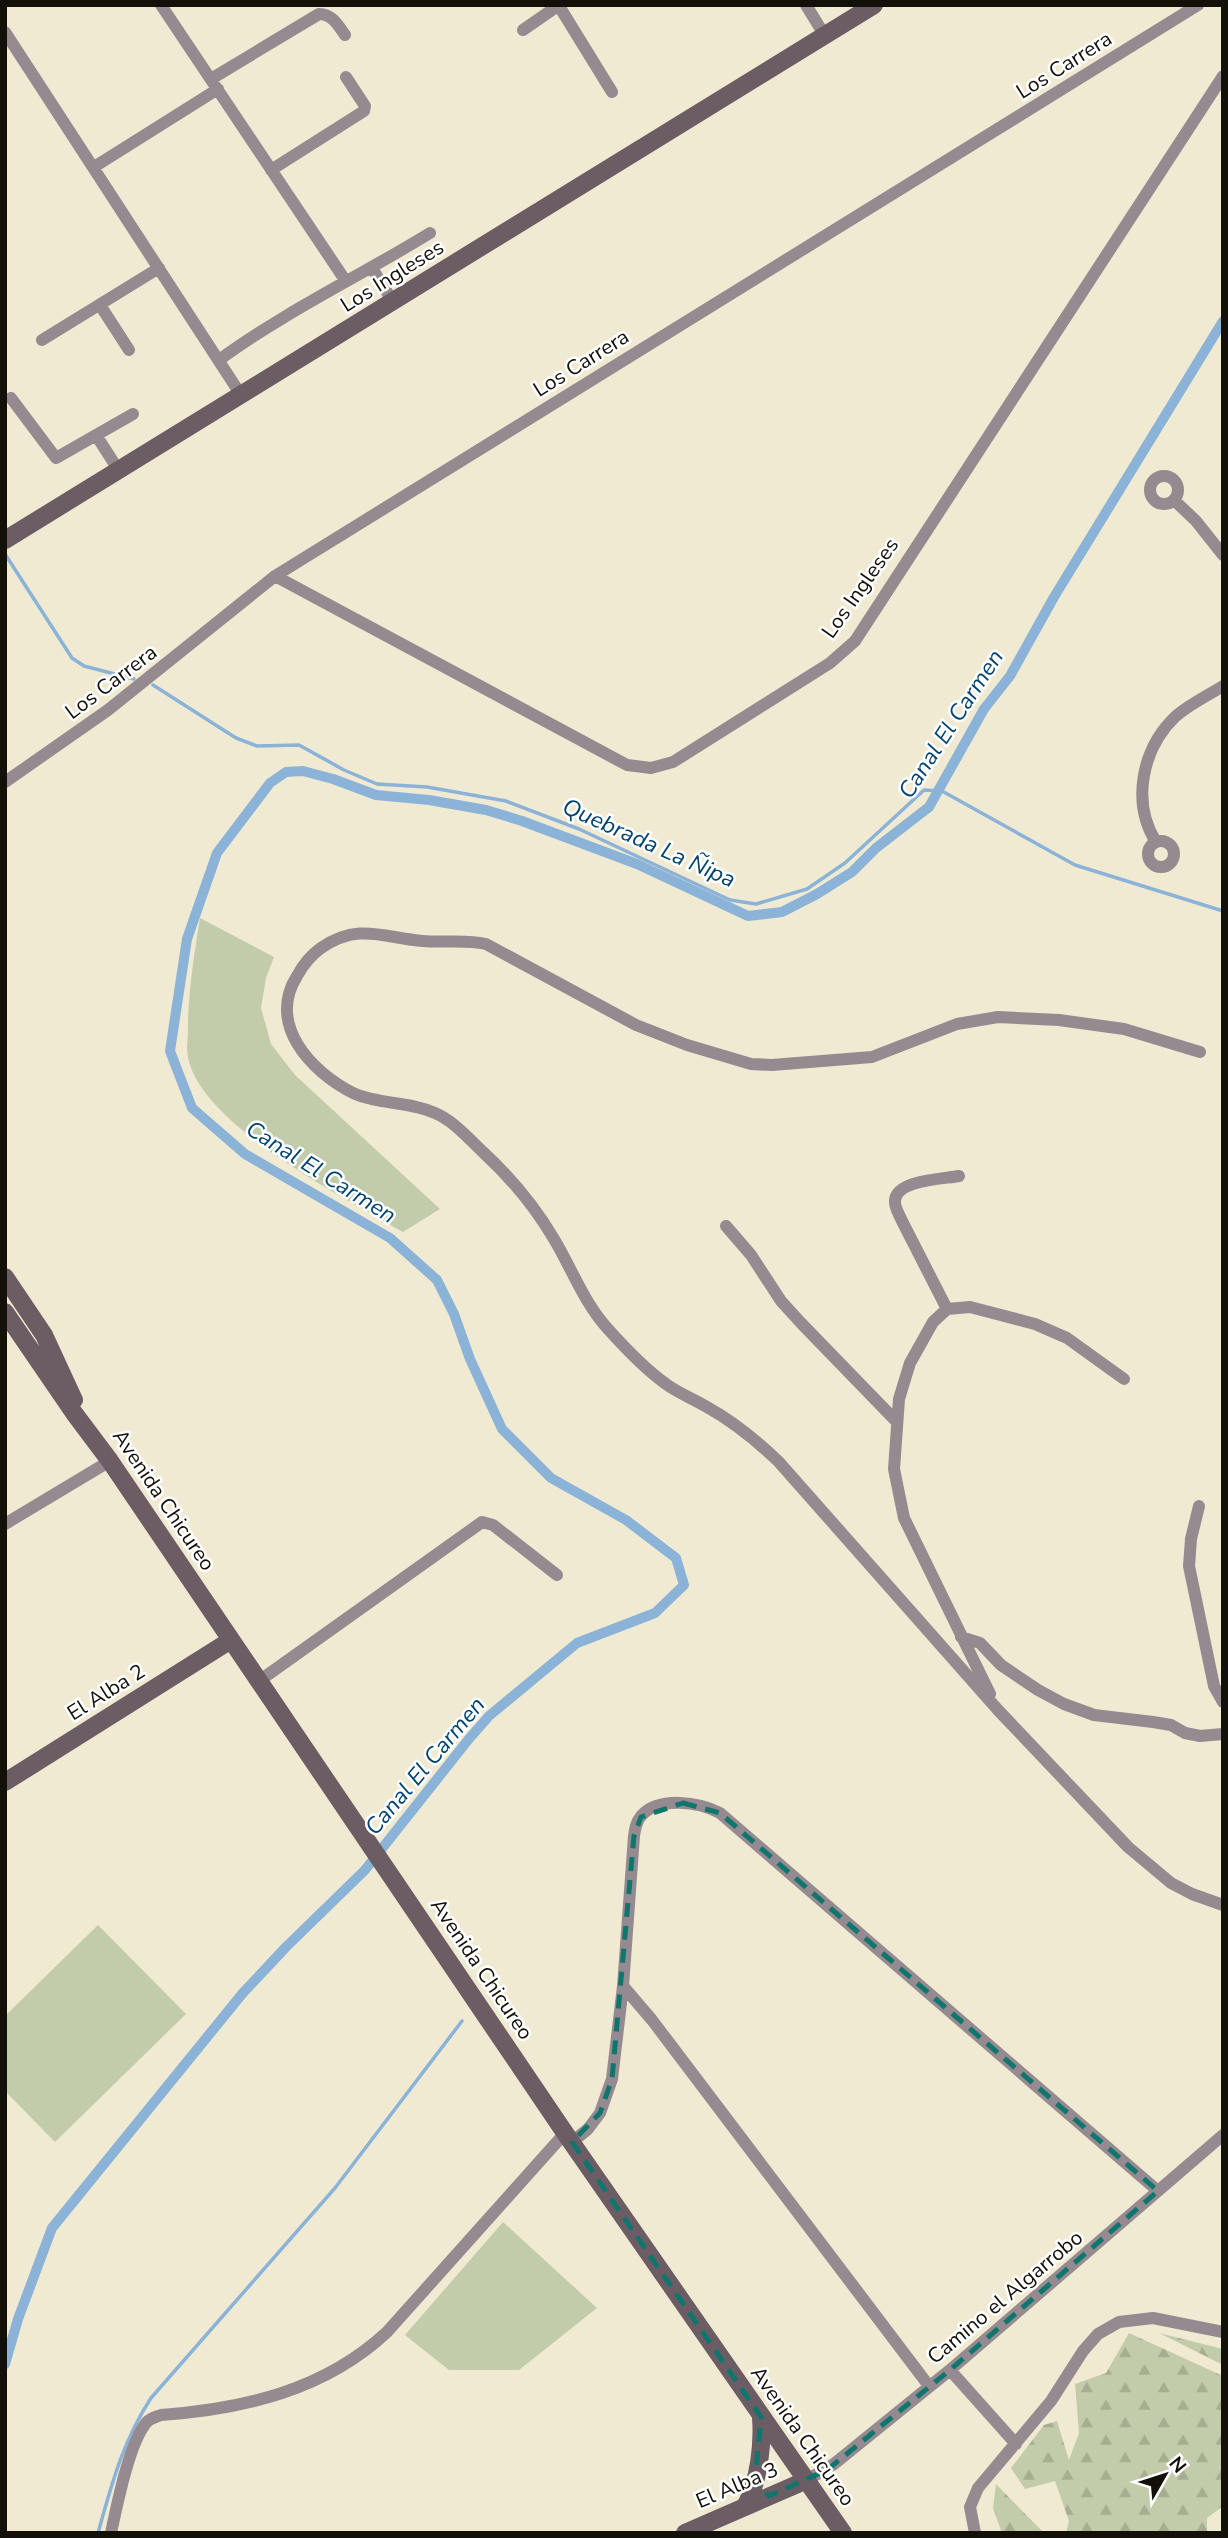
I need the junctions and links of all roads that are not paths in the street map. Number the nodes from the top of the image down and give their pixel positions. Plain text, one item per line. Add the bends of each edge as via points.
1 (161, 5) edge
2 (559, 5) edge
3 (806, 5) edge
4 (874, 5) edge
5 (1198, 5) edge
6 (523, 30) dead end
7 (5, 32) edge
8 (345, 36) dead end
9 (825, 36) junction
10 (1223, 76) edge
11 (346, 77) dead end
12 (214, 84) junction
13 (612, 92) dead end
14 (94, 167) junction
15 (271, 170) junction
16 (430, 233) dead end
17 (159, 268) junction
18 (372, 268) junction
19 (345, 281) junction
20 (393, 302) junction
21 (100, 304) junction
22 (42, 340) dead end
23 (129, 350) dead end
24 (219, 360) junction
25 (241, 395) junction
26 (11, 398) dead end
27 (133, 414) dead end
28 (96, 435) junction
29 (119, 471) junction
30 (1174, 500) dead end
31 (5, 540) edge
32 (1223, 555) edge
33 (275, 576) junction
34 (1223, 686) edge
35 (5, 782) edge
36 (1156, 842) dead end
37 (1200, 1052) dead end
38 (959, 1176) dead end
39 (726, 1226) dead end
40 (5, 1277) edge
41 (947, 1309) junction
42 (5, 1312) edge
43 (1124, 1380) dead end
44 (897, 1422) junction
45 (87, 1428) junction
46 (110, 1461) junction
47 (1199, 1506) dead end
48 (5, 1524) edge
49 (557, 1575) dead end
50 (961, 1637) junction
51 (231, 1640) junction
52 (259, 1681) junction
53 (1223, 1702) edge
54 (998, 1710) junction
55 (1223, 1734) edge
56 (5, 1782) edge
57 (1223, 1905) edge
58 (623, 1986) junction
59 (1223, 2135) edge
60 (569, 2138) junction
61 (1158, 2191) junction
62 (1223, 2333) edge
63 (950, 2370) junction
64 (929, 2386) junction
65 (761, 2417) junction
66 (1017, 2444) junction
67 (807, 2480) junction
68 (755, 2481) junction
69 (769, 2496) junction
70 (746, 2505) junction
71 (111, 2533) edge
72 (685, 2533) edge
73 (843, 2533) edge
74 (975, 2533) edge

1 - 12 street
2 - 6 street
2 - 13 street
3 - 9 street
4 - 9 main road, Los Ingleses
5 - 33 street, Los Carrera
7 - 14 street
8 - 12 street via 333,19 319,14
9 - 20 main road, Los Ingleses
10 - 33 street, Los Ingleses via 855,641 830,663 673,762 651,768 627,765
11 - 15 street via 364,111
12 - 14 street
12 - 15 street
14 - 17 street
15 - 19 street
16 - 18 street
17 - 21 street
17 - 24 street
18 - 19 street
18 - 20 street
19 - 24 street
20 - 25 main road, Los Ingleses
21 - 22 street
21 - 23 street
24 - 25 street
25 - 29 main road, Los Ingleses
26 - 28 street via 56,458
27 - 28 street
28 - 29 street
29 - 31 main road, Los Ingleses
30 - 32 street
33 - 35 street, Los Carrera via 108,710
34 - 36 street via 1173,718 1151,751 1142,800
37 - 54 street via 1113,1027 998,1017 957,1024 872,1057 751,1064 636,1025 486,944 366,933 321,948 301,968 286,999 293,1038 318,1069 372,1100 434,1112 486,1155 533,1208 607,1328 666,1384 730,1421 769,1452
38 - 41 street via 906,1186 895,1199 898,1214
39 - 44 street via 801,1323
40 - 45 main road, Avenida Chicureo via 50,1347
41 - 43 street via 970,1307 1035,1324 1067,1338
41 - 44 street via 933,1322 910,1363
42 - 45 main road, Avenida Chicureo
44 - 50 street via 894,1469 904,1518
45 - 46 main road, Avenida Chicureo
46 - 48 street
46 - 51 main road, Avenida Chicureo
47 - 53 street via 1190,1573 1213,1679
49 - 52 street via 493,1525 482,1522
50 - 54 street
50 - 55 street via 980,1643 1001,1665 1038,1690 1094,1715 1171,1725 1200,1736
51 - 52 main road, Avenida Chicureo
51 - 56 main road, El Alba 2
52 - 60 main road, Avenida Chicureo
54 - 57 street via 1152,1870 1181,1889
58 - 60 street via 610,2091 594,2122
58 - 61 street via 638,1822 645,1813 665,1805 711,1808
58 - 64 street
59 - 61 street, Camino el Algarrobo
60 - 65 main road, Avenida Chicureo
60 - 71 street via 387,2332 355,2359 295,2389 236,2405 150,2419 130,2461
61 - 63 street, Camino el Algarrobo
62 - 66 street via 1153,2318 1119,2322 1098,2334 1083,2351
63 - 64 street, Camino el Algarrobo
63 - 66 street
64 - 67 street, Camino el Algarrobo via 834,2465
65 - 67 main road, Avenida Chicureo
65 - 68 main road
66 - 74 street via 978,2488 970,2507
67 - 69 main road, El Alba 3
67 - 73 main road, Avenida Chicureo
68 - 69 main road
68 - 70 main road
69 - 70 main road, El Alba 3
70 - 72 main road, El Alba 3

